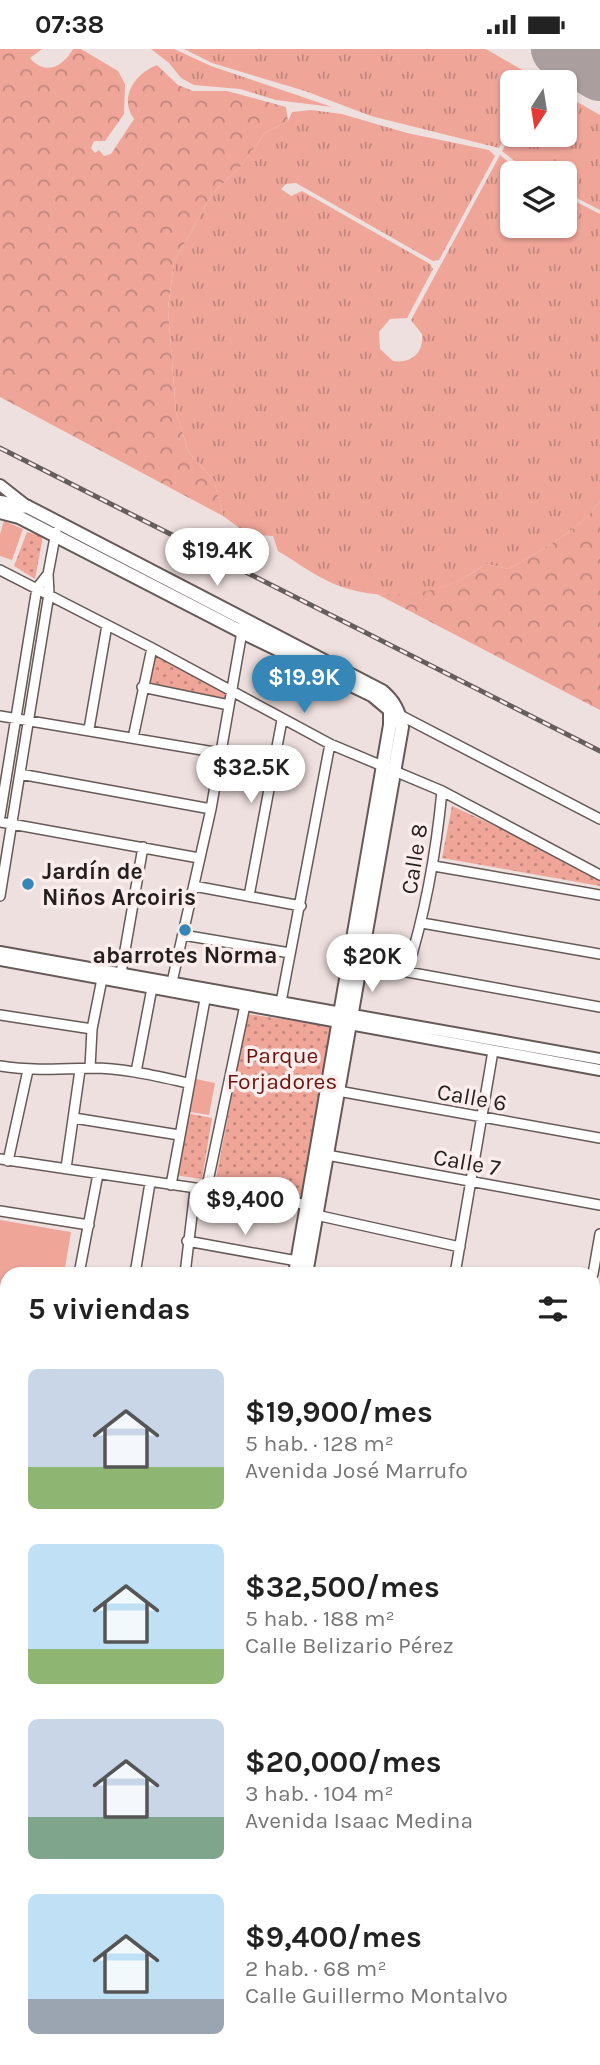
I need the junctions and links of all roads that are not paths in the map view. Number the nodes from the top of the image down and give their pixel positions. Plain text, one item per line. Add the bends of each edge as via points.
1 (2, 487) edge
2 (28, 507) junction
3 (1, 509) edge
4 (56, 529) junction
5 (0, 570) edge
6 (48, 573) junction
7 (37, 588) junction
8 (50, 594) junction
9 (107, 625) junction
10 (243, 627) junction
11 (152, 648) junction
12 (142, 687) junction
13 (231, 692) junction
14 (229, 705) junction
15 (395, 712) junction
16 (0, 716) edge
17 (16, 719) junction
18 (282, 720) junction
19 (29, 722) junction
20 (89, 729) junction
21 (133, 738) junction
22 (330, 744) junction
23 (220, 753) junction
24 (388, 771) junction
25 (20, 774) junction
26 (442, 791) junction
27 (211, 809) junction
28 (0, 816) edge
29 (600, 819) edge
30 (0, 823) edge
31 (12, 824) junction
32 (144, 846) junction
33 (199, 858) junction
34 (435, 866) junction
35 (600, 875) edge
36 (194, 886) junction
37 (600, 895) edge
38 (0, 896) edge
39 (249, 896) junction
40 (301, 906) junction
41 (422, 923) junction
42 (183, 935) junction
43 (0, 952) edge
44 (290, 953) junction
45 (600, 954) edge
46 (0, 960) edge
47 (355, 962) junction
48 (407, 971) junction
49 (121, 973) junction
50 (102, 979) junction
51 (172, 982) junction
52 (152, 988) junction
53 (206, 993) junction
54 (281, 1002) junction
55 (244, 1005) junction
56 (600, 1007) edge
57 (0, 1015) edge
58 (345, 1018) junction
59 (92, 1030) junction
60 (493, 1051) junction
61 (600, 1059) edge
62 (0, 1066) edge
63 (85, 1069) junction
64 (28, 1070) junction
65 (600, 1070) edge
66 (136, 1072) junction
67 (188, 1083) junction
68 (338, 1091) junction
69 (74, 1118) junction
70 (481, 1119) junction
71 (179, 1135) junction
72 (600, 1138) edge
73 (327, 1155) junction
74 (4, 1160) edge
75 (66, 1168) junction
76 (98, 1174) junction
77 (150, 1183) junction
78 (470, 1183) junction
79 (171, 1185) junction
80 (195, 1190) junction
81 (206, 1191) junction
82 (600, 1205) edge
83 (314, 1209) junction
84 (0, 1212) edge
85 (89, 1225) junction
86 (600, 1234) edge
87 (187, 1241) junction
88 (460, 1247) junction
89 (80, 1267) edge
90 (136, 1267) edge
91 (185, 1267) edge
92 (292, 1267) edge
93 (296, 1267) edge
94 (307, 1267) edge
95 (456, 1267) edge
96 (594, 1267) edge

1 - 2 street
1 - 3 street
2 - 3 main road
2 - 4 main road
3 - 4 main road
4 - 6 street
4 - 10 main road
5 - 7 street
6 - 7 street
6 - 8 street
7 - 8 street
7 - 17 street
8 - 9 street
8 - 19 street
9 - 11 street
9 - 20 street
10 - 13 street
10 - 15 main road via 382,691 393,700
11 - 12 street
11 - 13 street
12 - 14 street
12 - 21 street
13 - 14 street
13 - 18 street
14 - 23 street
15 - 24 main road via 402,727
15 - 29 street
16 - 17 street
17 - 19 street
17 - 28 street
18 - 22 street
18 - 39 street
19 - 20 street
19 - 25 street
20 - 21 street
21 - 23 street
22 - 24 street
22 - 40 street
23 - 27 street
24 - 26 street
24 - 47 main road
25 - 27 street
25 - 31 street
26 - 34 street, Calle 8
26 - 35 street
27 - 33 street
30 - 31 street
31 - 32 street
31 - 38 street
32 - 33 street
32 - 49 street
33 - 36 street
34 - 37 street
34 - 41 street, Calle 8
36 - 39 street
36 - 42 street
39 - 40 street
40 - 44 street
41 - 45 street
41 - 48 street, Calle 8
42 - 44 street
42 - 51 street
43 - 49 street
44 - 54 street
46 - 50 street
47 - 48 street
47 - 58 main road
48 - 56 street
49 - 51 street
50 - 52 street
50 - 59 street
51 - 53 street
52 - 53 street
52 - 66 street
53 - 54 street
53 - 55 street
53 - 67 street
54 - 58 street
55 - 58 street
55 - 81 street
57 - 59 street
58 - 60 street
58 - 61 street
58 - 68 main road
58 - 83 main road
59 - 63 street
60 - 65 street
60 - 70 street
62 - 64 street
63 - 64 street
63 - 66 street
63 - 69 street
64 - 74 street
66 - 67 street
67 - 71 street
68 - 70 street, Calle 6
68 - 73 main road
69 - 71 street
69 - 75 street
70 - 72 street, Calle 6
70 - 78 street
71 - 79 street
73 - 78 street, Calle 7
73 - 83 main road
74 - 75 street
75 - 76 street
76 - 77 street
76 - 85 street
77 - 79 street
77 - 90 street
78 - 82 street, Calle 7
78 - 88 street
79 - 80 street
80 - 81 street
80 - 87 street
81 - 83 street
83 - 88 street
83 - 93 main road
83 - 94 main road
84 - 85 street
85 - 89 street
86 - 96 street
87 - 91 street
87 - 92 street
88 - 95 street

